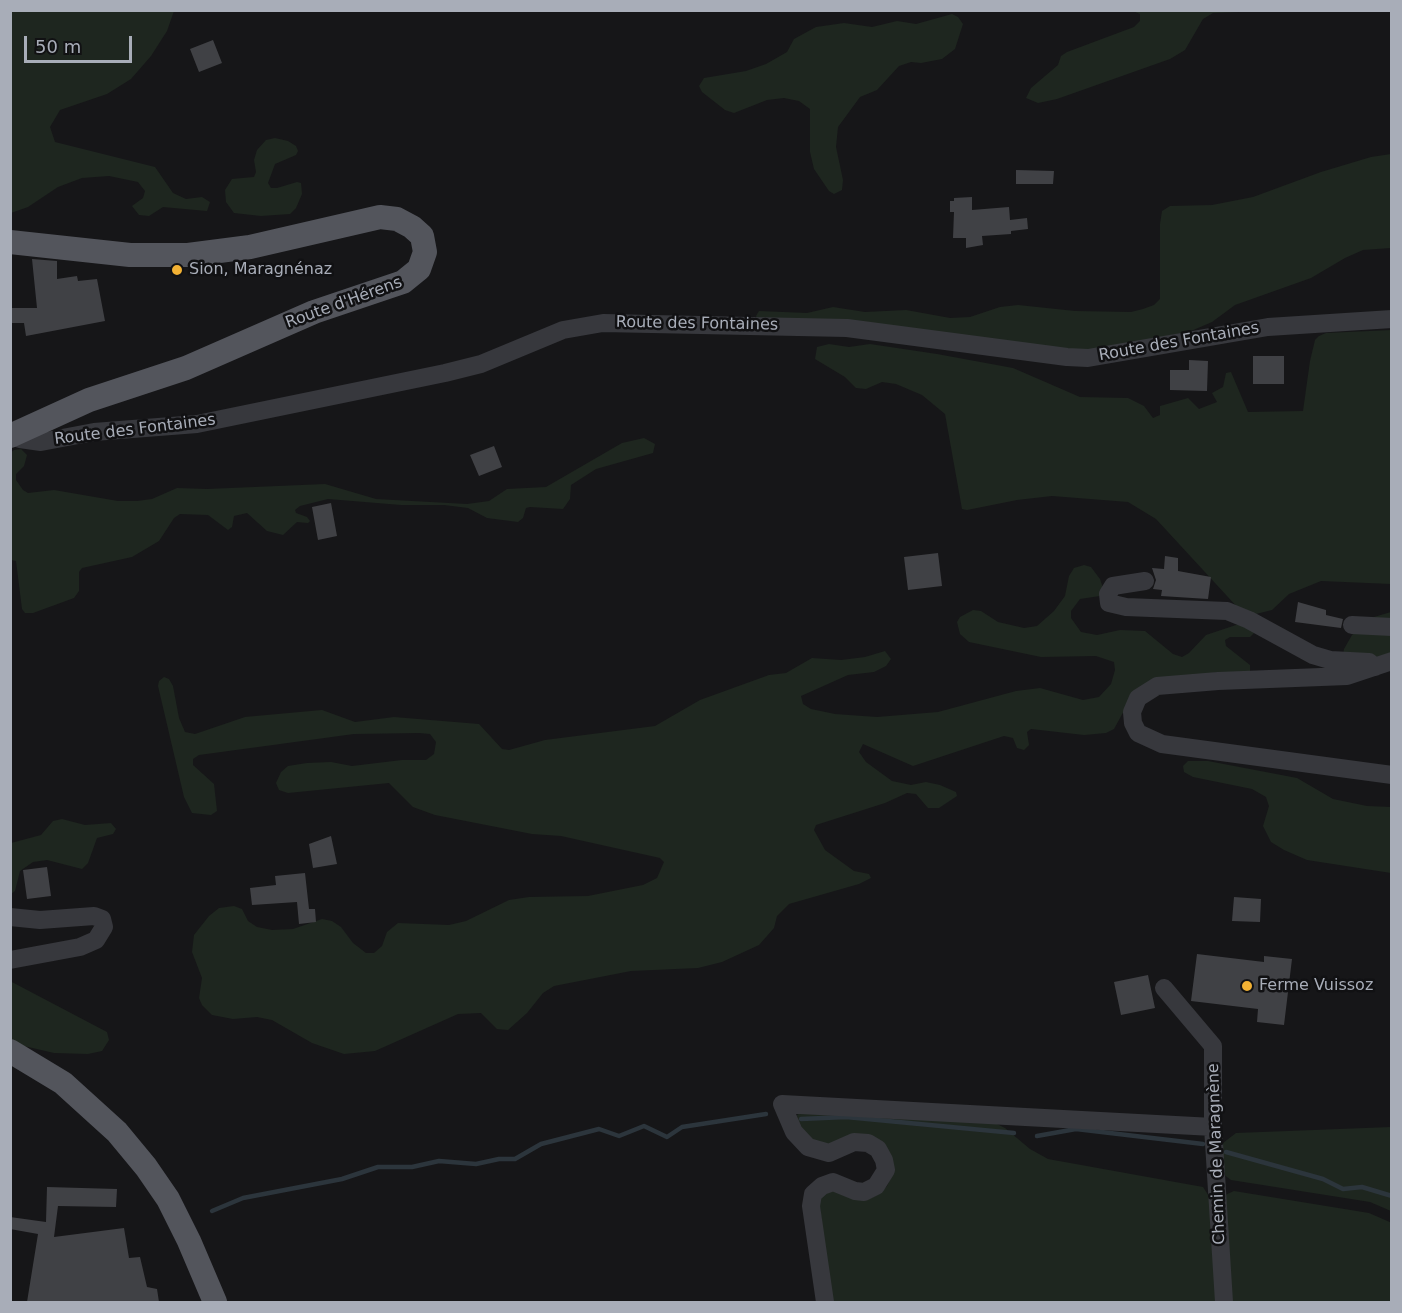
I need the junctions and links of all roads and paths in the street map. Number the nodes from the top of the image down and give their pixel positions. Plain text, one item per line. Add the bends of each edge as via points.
1 (12, 246) edge
2 (1392, 319) edge
3 (12, 435) edge
4 (1145, 581) dead end
5 (1352, 625) dead end
6 (1392, 627) edge
7 (1384, 664) edge
8 (1392, 775) edge
9 (10, 917) edge
10 (10, 960) edge
11 (1164, 988) dead end
12 (10, 1052) edge
13 (1213, 1127) junction
14 (211, 1296) edge
15 (825, 1302) edge
16 (1224, 1302) edge

1 - 3 main road, Route d'Hérens via 188,255 250,247 380,217 412,226 422,237 425,252 419,269 403,282 314,312 186,368 89,400
2 - 3 street, Route des Fontaines via 1268,327 1088,358 847,328 603,323 563,330 481,364 208,422 94,432 41,442
4 - 7 street via 1113,586 1108,594 1109,603 1227,611 1313,655
5 - 6 street
7 - 8 street via 1331,678 1157,686 1138,698 1132,712 1140,735 1162,744
9 - 10 street via 40,920 94,916 102,919 104,927 96,940 80,947
11 - 13 street, Chemin de Maragnène via 1213,1046
12 - 14 main road via 63,1083 117,1132 146,1167 168,1199
13 - 15 street via 782,1104 794,1132 808,1147 828,1154 854,1142 868,1143 878,1149 884,1160 886,1170 870,1189 855,1191 833,1182 813,1194 811,1206
13 - 16 street, Chemin de Maragnène

